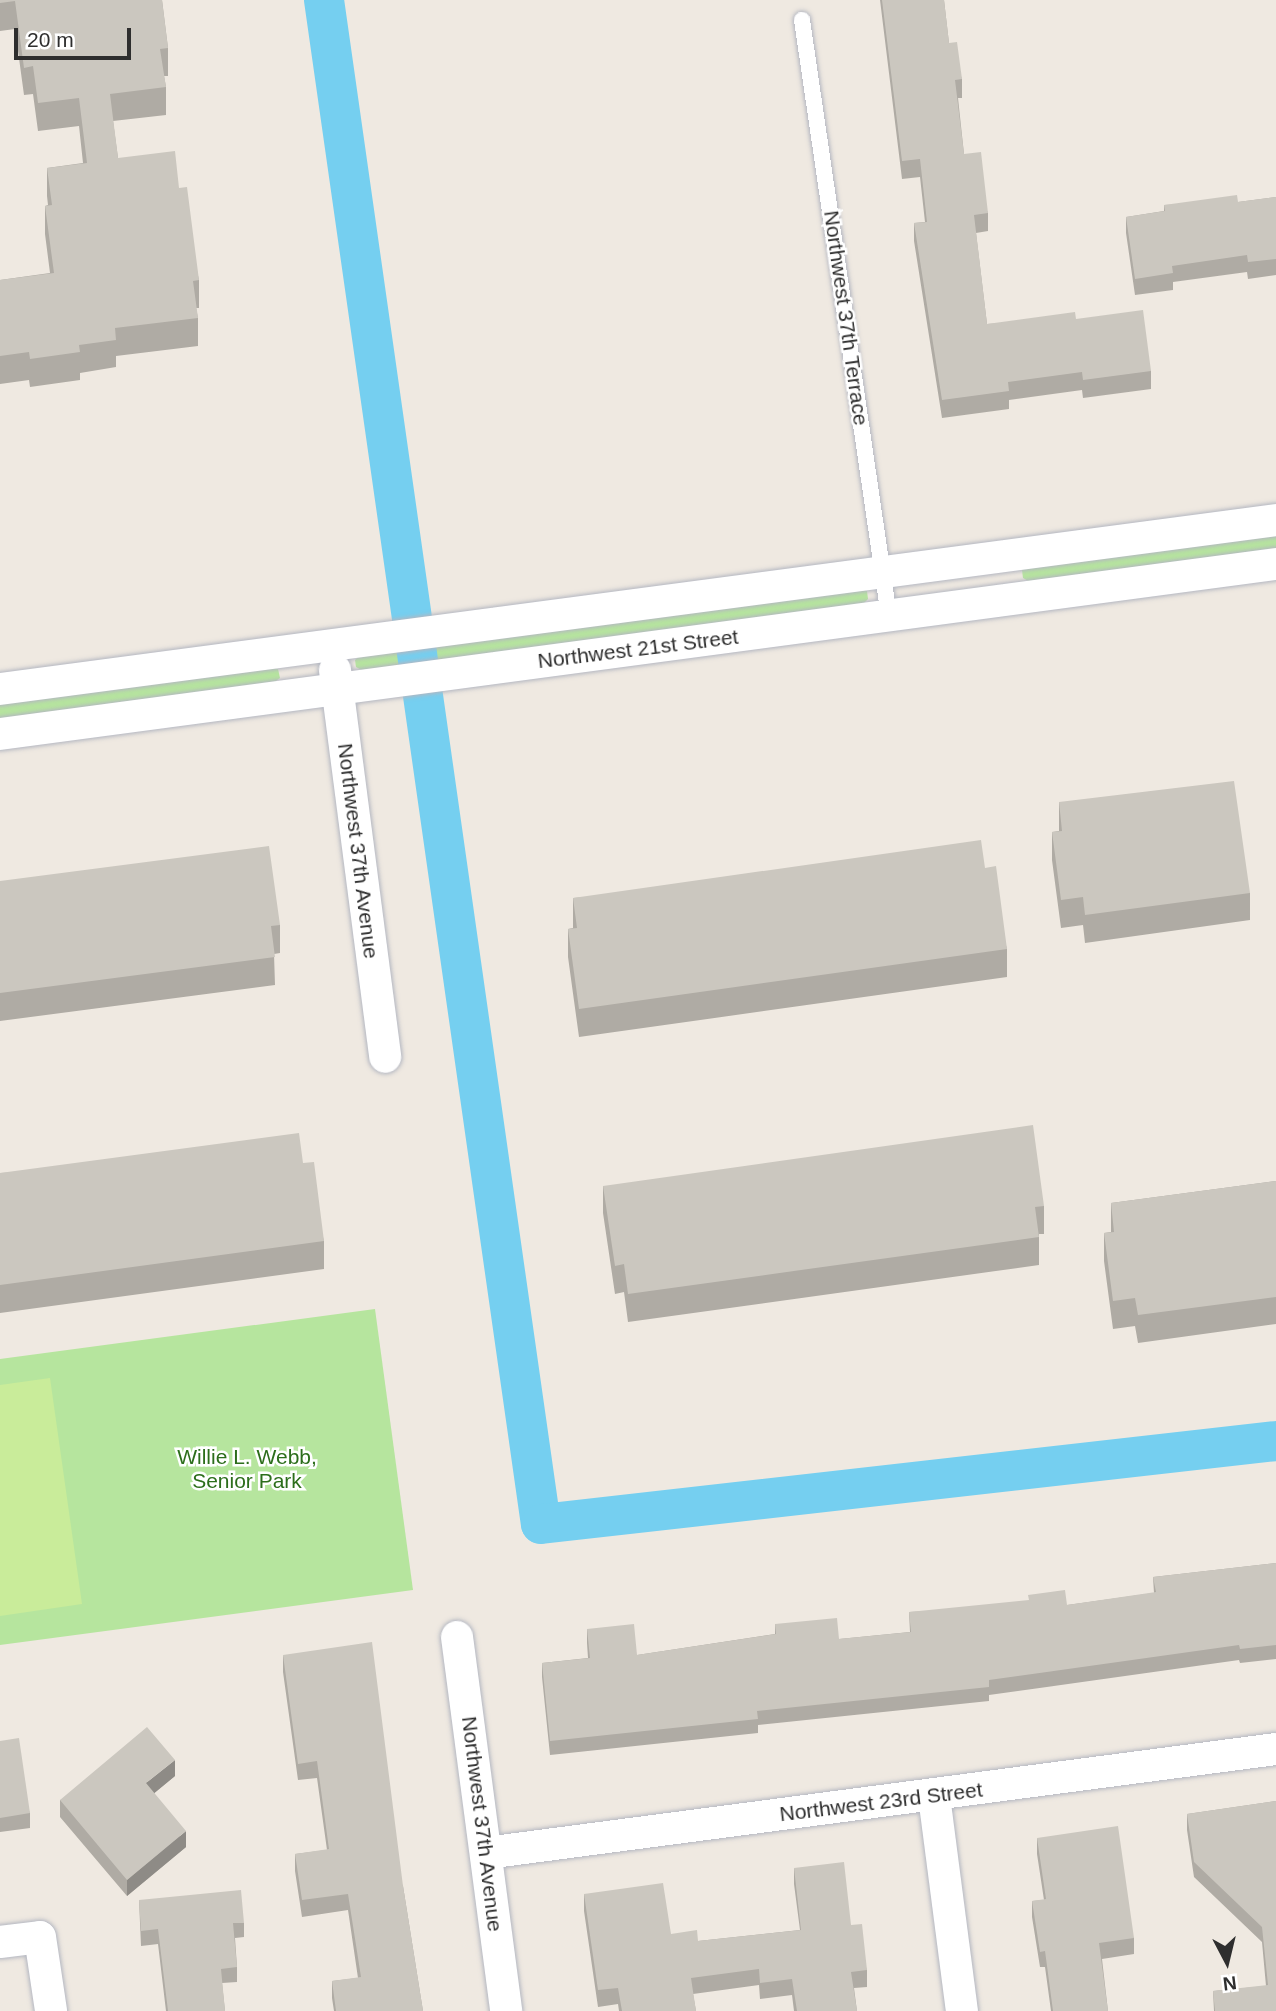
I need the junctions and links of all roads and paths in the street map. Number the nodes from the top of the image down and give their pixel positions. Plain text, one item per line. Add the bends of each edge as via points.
1 (802, 20) dead end
2 (1276, 520) edge
3 (1276, 564) edge
4 (883, 571) junction
5 (889, 616) junction
6 (332, 645) junction
7 (0, 689) edge
8 (337, 689) junction
9 (0, 734) edge
10 (385, 1057) dead end
11 (457, 1637) dead end
12 (1276, 1748) edge
13 (934, 1796) junction
14 (485, 1853) junction
15 (0, 1942) edge
16 (51, 2011) edge
17 (506, 2011) edge
18 (962, 2011) edge

1 - 4 lane, Northwest 37th Terrace
2 - 4 street, Northwest 21st Street
3 - 5 street, Northwest 21st Street
4 - 5 lane, Northwest 37th Terrace
4 - 6 street, Northwest 21st Street
5 - 8 street, Northwest 21st Street
6 - 7 street, Northwest 21st Street
6 - 8 street, Northwest 37th Avenue
8 - 9 street, Northwest 21st Street
8 - 10 street, Northwest 37th Avenue
11 - 14 street, Northwest 37th Avenue
12 - 13 street, Northwest 23rd Street
13 - 14 street, Northwest 23rd Street
13 - 18 street
14 - 17 street, Northwest 37th Avenue
15 - 16 street via 40,1937

